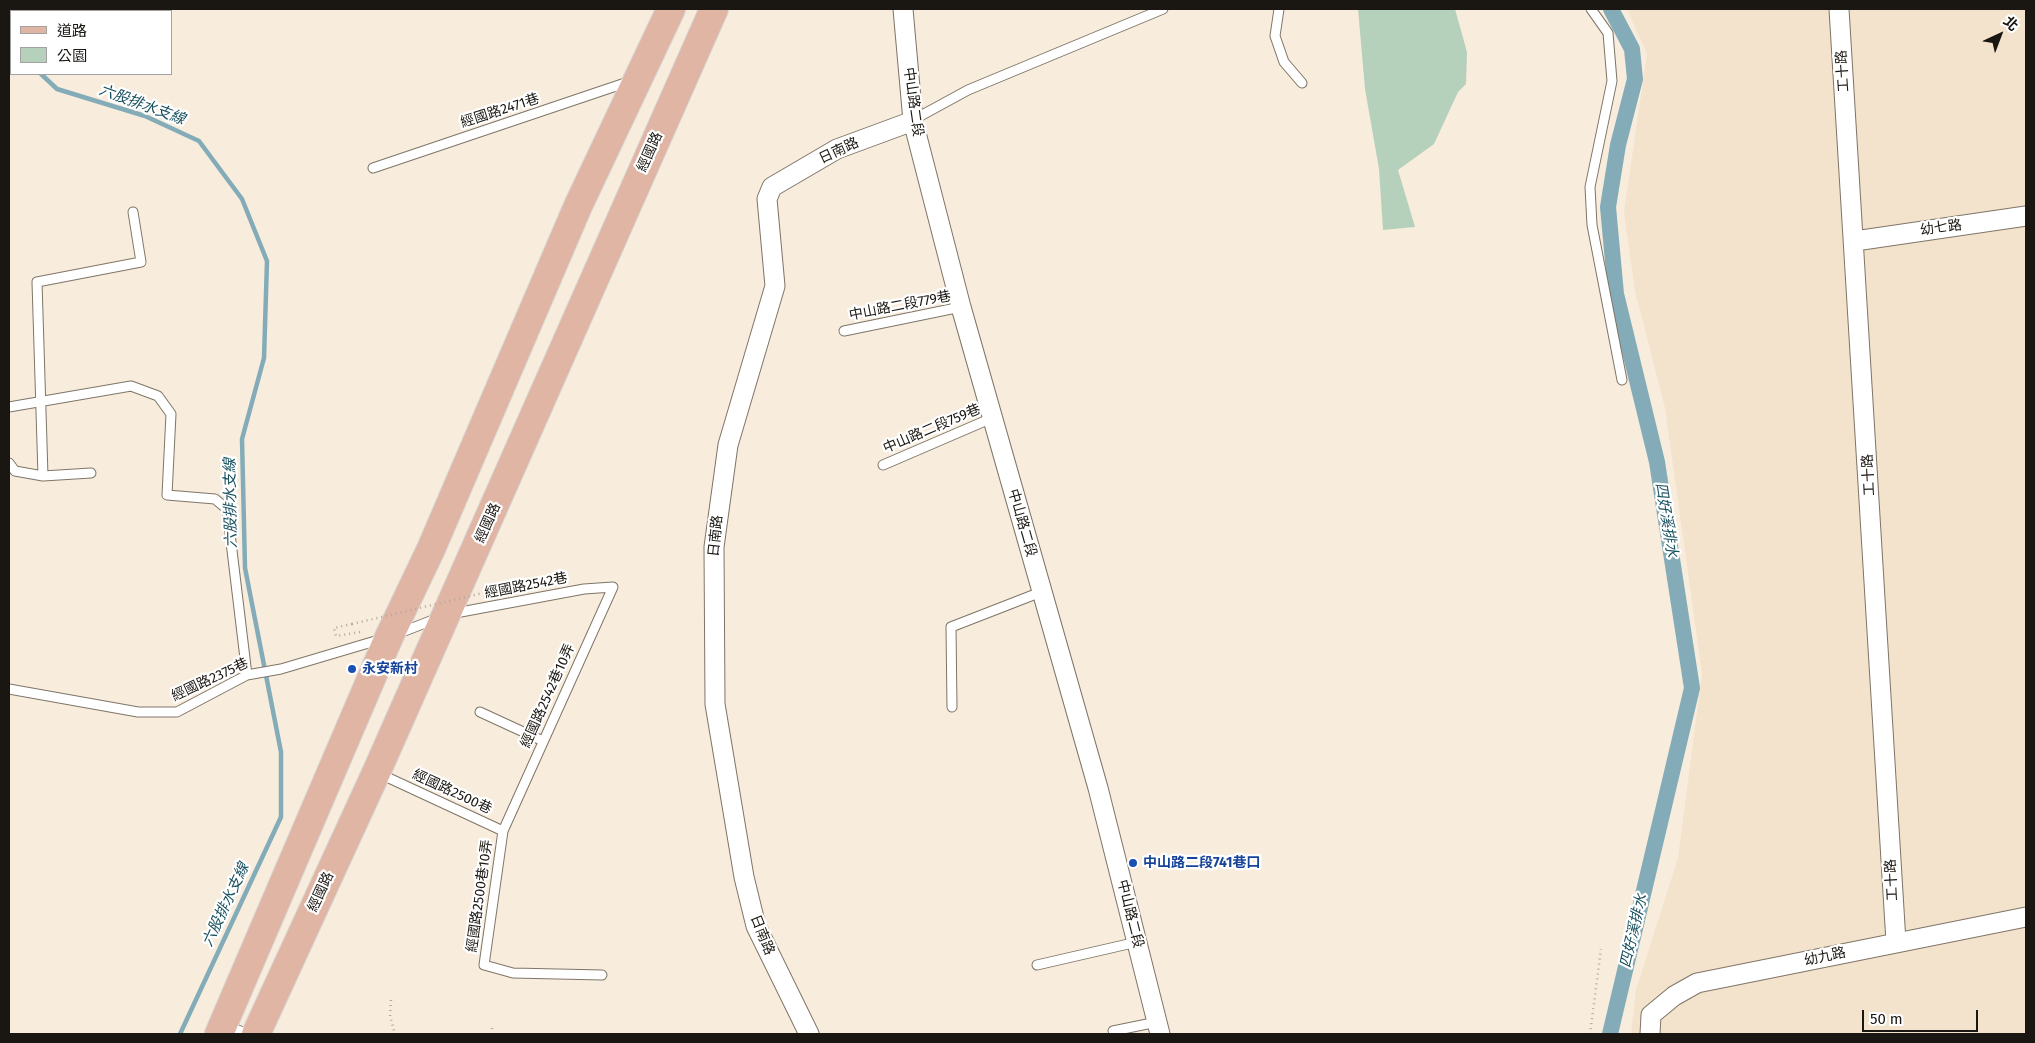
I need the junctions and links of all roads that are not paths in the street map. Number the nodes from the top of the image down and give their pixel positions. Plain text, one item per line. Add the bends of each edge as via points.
1 (671, 9) edge
2 (714, 9) edge
3 (903, 9) edge
4 (1163, 9) edge
5 (1279, 9) edge
6 (1592, 9) edge
7 (1839, 9) edge
8 (636, 80) junction
9 (1302, 84) dead end
10 (913, 120) junction
11 (373, 168) dead end
12 (133, 212) dead end
13 (2026, 216) edge
14 (1855, 241) junction
15 (961, 308) junction
16 (844, 331) dead end
17 (1622, 380) dead end
18 (40, 401) junction
19 (9, 407) edge
20 (992, 418) junction
21 (9, 463) edge
22 (882, 465) dead end
23 (91, 473) dead end
24 (43, 476) junction
25 (613, 587) joint
26 (1041, 592) junction
27 (445, 615) junction
28 (389, 637) junction
29 (247, 675) junction
30 (9, 689) edge
31 (952, 707) dead end
32 (480, 712) dead end
33 (543, 741) junction
34 (376, 773) junction
35 (509, 817) joint
36 (503, 830) junction
37 (2026, 917) edge
38 (1137, 942) junction
39 (1896, 942) junction
40 (1037, 965) dead end
41 (602, 975) dead end
42 (1159, 1028) edge
43 (221, 1030) edge
44 (1113, 1031) dead end
45 (248, 1034) edge
46 (256, 1034) edge
47 (809, 1034) edge
48 (1650, 1034) edge

1 - 8 main road
2 - 27 main road, 經國路
3 - 10 street, 中山路二段
4 - 10 lane via 968,90
5 - 9 lane via 1275,36 1284,62
6 - 17 lane via 1608,34 1612,81 1590,188 1592,224
7 - 14 street, 工十路
8 - 11 lane, 經國路2471巷
8 - 28 main road
10 - 15 street, 中山路二段
10 - 47 street, 日南路 via 837,149 772,186 767,199 775,286 728,445 714,547 715,704 744,877 756,926
12 - 18 lane via 141,262 36,282
13 - 14 street, 幼七路
14 - 39 street, 工十路
15 - 16 lane, 中山路二段779巷
15 - 20 street, 中山路二段
18 - 19 lane
18 - 24 lane
18 - 29 lane via 131,386 158,396 171,414 168,495 215,500 227,509
20 - 22 lane, 中山路二段759巷
20 - 26 street, 中山路二段
21 - 24 lane via 15,472
23 - 24 lane
25 - 27 lane, 經國路2542巷 via 584,589
25 - 33 lane, 經國路2542巷10弄
26 - 31 lane via 951,627
26 - 38 street, 中山路二段 via 1098,788
27 - 28 lane, 經國路2375巷
27 - 34 main road, 經國路
28 - 29 lane, 經國路2375巷 via 281,669
28 - 43 main road
29 - 30 lane, 經國路2375巷 via 177,712 138,712
32 - 33 lane
33 - 35 lane, 經國路2542巷10弄
34 - 36 lane, 經國路2500巷
34 - 46 main road, 經國路
35 - 36 lane, 經國路2500巷
36 - 41 lane, 經國路2500巷10弄 via 484,965 513,973
37 - 39 street, 幼九路
38 - 40 lane
38 - 42 street, 中山路二段
39 - 48 street, 幼九路 via 1697,983 1674,996 1651,1016
42 - 44 lane
43 - 45 lane

